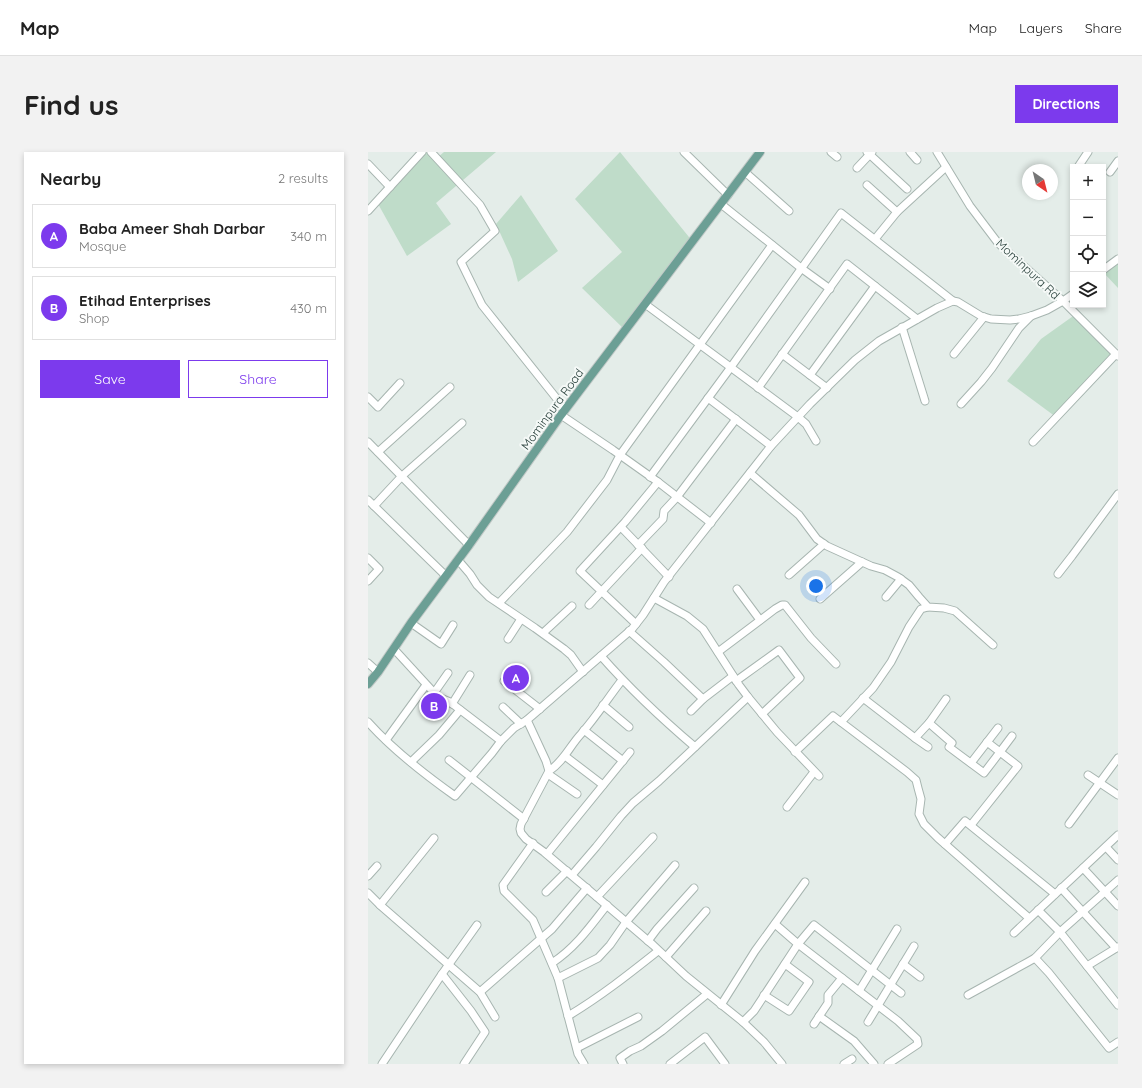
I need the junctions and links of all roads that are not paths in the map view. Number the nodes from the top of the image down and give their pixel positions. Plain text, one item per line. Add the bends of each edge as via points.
1 (422, 152) edge
2 (431, 152) edge
3 (684, 152) edge
4 (760, 152) edge
5 (831, 152) edge
6 (910, 152) edge
7 (938, 152) edge
8 (1088, 152) edge
9 (869, 153) edge
10 (838, 157) dead end
11 (917, 160) dead end
12 (1118, 161) edge
13 (368, 164) edge
14 (1080, 164) edge
15 (946, 167) junction
16 (857, 168) dead end
17 (746, 172) junction
18 (1110, 172) dead end
19 (867, 185) dead end
20 (390, 187) junction
21 (907, 189) dead end
22 (728, 195) junction
23 (721, 204) junction
24 (368, 211) edge
25 (789, 211) dead end
26 (897, 212) junction
27 (875, 239) junction
28 (772, 245) junction
29 (1118, 259) edge
30 (801, 268) junction
31 (1106, 268) edge
32 (875, 286) junction
33 (830, 289) junction
34 (1070, 296) edge
35 (953, 301) junction
36 (1063, 301) junction
37 (645, 304) junction
38 (1031, 316) junction
39 (984, 317) junction
40 (917, 318) junction
41 (902, 327) junction
42 (700, 344) junction
43 (782, 354) junction
44 (954, 354) dead end
45 (1117, 355) edge
46 (731, 367) junction
47 (810, 375) junction
48 (400, 382) dead end
49 (450, 387) dead end
50 (758, 388) junction
51 (827, 388) junction
52 (368, 397) edge
53 (708, 398) junction
54 (925, 401) dead end
55 (961, 404) dead end
56 (563, 412) junction
57 (798, 417) junction
58 (736, 419) junction
59 (462, 423) dead end
60 (816, 441) dead end
61 (368, 442) edge
62 (1033, 442) dead end
63 (772, 446) junction
64 (378, 452) junction
65 (620, 455) junction
66 (750, 473) junction
67 (402, 476) junction
68 (650, 477) junction
69 (658, 482) junction
70 (1118, 494) edge
71 (677, 497) junction
72 (368, 500) edge
73 (374, 506) junction
74 (711, 523) junction
75 (621, 527) junction
76 (824, 544) junction
77 (469, 545) junction
78 (640, 546) junction
79 (368, 558) edge
80 (458, 560) junction
81 (862, 562) junction
82 (1058, 574) dead end
83 (789, 575) dead end
84 (446, 576) junction
85 (669, 577) junction
86 (901, 579) junction
87 (368, 581) edge
88 (737, 589) dead end
89 (602, 592) junction
90 (886, 597) dead end
91 (654, 598) junction
92 (820, 599) dead end
93 (499, 603) junction
94 (589, 605) dead end
95 (572, 606) dead end
96 (928, 607) junction
97 (521, 618) junction
98 (760, 620) junction
99 (411, 623) junction
100 (636, 624) junction
101 (453, 625) dead end
102 (629, 631) junction
103 (543, 633) junction
104 (508, 639) dead end
105 (993, 645) dead end
106 (394, 649) junction
107 (718, 652) junction
108 (601, 656) junction
109 (368, 663) edge
110 (836, 664) dead end
111 (378, 672) junction
112 (582, 672) junction
113 (448, 673) dead end
114 (470, 675) dead end
115 (735, 678) junction
116 (622, 680) junction
117 (504, 681) dead end
118 (368, 684) edge
119 (426, 685) junction
120 (434, 693) junction
121 (748, 697) junction
122 (703, 698) junction
123 (863, 698) junction
124 (946, 699) dead end
125 (452, 704) junction
126 (603, 705) junction
127 (503, 707) dead end
128 (540, 709) junction
129 (460, 710) junction
130 (691, 711) dead end
131 (762, 714) junction
132 (368, 722) edge
133 (524, 722) junction
134 (841, 722) junction
135 (929, 723) junction
136 (629, 727) dead end
137 (998, 728) dead end
138 (584, 730) junction
139 (1012, 736) dead end
140 (915, 738) junction
141 (386, 740) junction
142 (501, 741) junction
143 (987, 742) junction
144 (928, 746) dead end
145 (695, 747) junction
146 (630, 752) dead end
147 (795, 752) junction
148 (1000, 752) junction
149 (565, 756) junction
150 (1118, 758) edge
151 (449, 760) dead end
152 (623, 761) junction
153 (411, 762) junction
154 (971, 763) junction
155 (548, 773) junction
156 (1088, 775) dead end
157 (470, 778) junction
158 (1100, 783) junction
159 (603, 786) junction
160 (577, 794) dead end
161 (1118, 795) edge
162 (787, 807) dead end
163 (524, 819) junction
164 (1069, 824) dead end
165 (970, 825) junction
166 (1118, 835) edge
167 (653, 837) dead end
168 (434, 838) dead end
169 (533, 843) junction
170 (944, 844) junction
171 (1106, 847) junction
172 (547, 854) junction
173 (1118, 860) edge
174 (377, 866) dead end
175 (675, 866) dead end
176 (1083, 868) junction
177 (569, 873) junction
178 (368, 876) edge
179 (1118, 880) edge
180 (805, 882) dead end
181 (587, 888) junction
182 (694, 888) dead end
183 (1061, 888) junction
184 (1105, 891) junction
185 (546, 892) dead end
186 (368, 893) edge
187 (1055, 894) junction
188 (598, 897) junction
189 (380, 905) junction
190 (607, 905) junction
191 (1118, 906) edge
192 (1038, 910) junction
193 (706, 911) dead end
194 (1082, 912) junction
195 (1029, 918) junction
196 (626, 922) junction
197 (775, 924) junction
198 (477, 925) dead end
199 (897, 929) dead end
200 (1014, 932) dead end
201 (1060, 932) junction
202 (541, 939) junction
203 (648, 941) junction
204 (798, 944) junction
205 (914, 946) dead end
206 (1117, 947) edge
207 (658, 951) junction
208 (666, 957) junction
209 (1035, 958) junction
210 (552, 963) junction
211 (785, 964) junction
212 (903, 964) junction
213 (449, 965) junction
214 (1087, 966) junction
215 (872, 970) junction
216 (442, 974) junction
217 (920, 977) dead end
218 (558, 978) junction
219 (842, 978) junction
220 (890, 985) junction
221 (859, 991) junction
222 (480, 992) junction
223 (1118, 992) edge
224 (901, 993) dead end
225 (707, 994) junction
226 (968, 995) dead end
227 (764, 996) junction
228 (1111, 996) junction
229 (721, 1005) junction
230 (877, 1005) junction
231 (1118, 1005) edge
232 (568, 1016) junction
233 (819, 1016) junction
234 (495, 1017) dead end
235 (638, 1017) dead end
236 (743, 1022) junction
237 (868, 1022) dead end
238 (814, 1024) dead end
239 (1118, 1042) edge
240 (577, 1048) junction
241 (852, 1059) dead end
242 (382, 1064) edge
243 (464, 1064) edge
244 (584, 1064) edge
245 (623, 1064) edge
246 (670, 1064) edge
247 (725, 1064) edge
248 (782, 1064) edge
249 (844, 1064) edge
250 (874, 1064) edge
251 (888, 1064) edge

1 - 20 street
2 - 56 street via 480,205 495,232 460,262 482,305
3 - 22 street
4 - 17 main road, Mominpura Road
5 - 10 street
6 - 11 street
7 - 15 street, Mominpura Rd
8 - 14 street
9 - 16 street
9 - 21 street
12 - 18 street
13 - 20 street
15 - 26 street
15 - 36 street, Mominpura Rd via 970,206 998,243
17 - 22 main road, Mominpura Road
17 - 25 street
19 - 26 street
20 - 24 street
22 - 23 main road, Mominpura Road
23 - 28 street
23 - 37 main road, Mominpura Road
26 - 27 street
27 - 30 street via 841,213
27 - 35 street
28 - 30 street
28 - 42 street
29 - 31 street
30 - 33 street
30 - 46 street
32 - 33 street via 847,264
32 - 40 street
32 - 47 street
33 - 43 street
34 - 36 street
35 - 39 street
35 - 40 street
36 - 38 street
36 - 45 street, Mominpura Rd
37 - 42 street
37 - 56 main road, Mominpura Road
38 - 39 street via 1010,320
38 - 55 street
39 - 44 street
40 - 41 street
41 - 51 street via 855,360
41 - 54 street
42 - 46 street
42 - 65 street
43 - 47 street
43 - 50 street
45 - 62 street
46 - 50 street
46 - 53 street
47 - 51 street
48 - 52 street via 378,407
49 - 64 street
50 - 57 street
51 - 57 street
53 - 58 street
53 - 68 street
56 - 65 street
56 - 77 main road, Mominpura Road
57 - 60 street via 806,424
57 - 63 street
58 - 63 street
58 - 71 street
59 - 67 street
61 - 64 street
63 - 66 street
64 - 67 street
65 - 68 street
65 - 93 street via 607,480 567,532
66 - 74 street
66 - 76 street via 799,515 817,539
67 - 73 street
67 - 77 street
68 - 69 street
69 - 71 street
69 - 75 street
70 - 82 street
71 - 74 street
71 - 78 street via 664,511 664,519
72 - 73 street
73 - 84 street
74 - 85 street
75 - 78 street
75 - 89 street via 580,571
76 - 81 street
76 - 83 street
77 - 80 main road, Mominpura Road
78 - 85 street
78 - 89 street
79 - 87 street via 379,569
80 - 84 main road, Mominpura Road
80 - 93 street via 477,585
81 - 86 street
81 - 92 street
84 - 99 main road, Mominpura Road
85 - 91 street
86 - 90 street
86 - 96 street
88 - 98 street
89 - 94 street
89 - 100 street
91 - 100 street
91 - 107 street via 696,622
93 - 97 street
95 - 103 street
96 - 105 street via 955,611
96 - 123 street via 921,609 891,662
97 - 103 street
97 - 104 street
98 - 107 street
98 - 110 street via 778,606 785,606
99 - 101 street via 441,644
99 - 106 main road, Mominpura Road
100 - 102 street
102 - 108 street
102 - 122 street
103 - 112 street via 571,655
106 - 111 main road, Mominpura Road
106 - 119 street
107 - 115 street
108 - 112 street
108 - 116 street
109 - 111 street
111 - 118 main road, Mominpura Road
112 - 128 street
113 - 120 street
114 - 125 street
115 - 121 street
115 - 122 street
115 - 131 street via 779,650 800,678
116 - 126 street
116 - 145 street
117 - 128 street
119 - 120 street
119 - 141 street
120 - 125 street
121 - 131 street
121 - 145 street
122 - 130 street
123 - 134 street
123 - 140 street
124 - 135 street
125 - 129 street
126 - 136 street
126 - 138 street
127 - 133 street
128 - 133 street
129 - 142 street
129 - 153 street
131 - 147 street
132 - 141 street
133 - 142 street
133 - 155 street via 546,761
134 - 147 street via 833,716
134 - 170 street via 916,780 921,799 919,814 924,824
135 - 140 street
135 - 154 street via 952,743 949,747
137 - 143 street
138 - 149 street
138 - 152 street
139 - 148 street
140 - 144 street
141 - 153 street
142 - 157 street
143 - 148 street
143 - 154 street
145 - 177 street via 633,803 596,848
146 - 152 street
147 - 162 street via 816,774
148 - 154 street via 984,773
148 - 165 street via 1018,766
149 - 155 street
149 - 159 street
150 - 158 street
151 - 157 street
152 - 159 street
153 - 157 street via 455,796
155 - 160 street
155 - 163 street
156 - 158 street
157 - 163 street
158 - 161 street
158 - 164 street
159 - 172 street
163 - 169 street via 521,833
165 - 170 street via 965,821
165 - 187 street
166 - 171 street
167 - 188 street
168 - 189 street
169 - 172 street
169 - 202 street via 503,888 504,892 533,920
170 - 195 street
171 - 173 street
171 - 176 street
172 - 177 street
174 - 178 street
175 - 196 street
176 - 183 street
176 - 184 street
177 - 181 street
177 - 185 street
179 - 184 street
180 - 197 street
181 - 188 street
181 - 202 street
182 - 203 street
183 - 187 street
183 - 194 street
184 - 191 street
184 - 194 street
186 - 189 street
187 - 192 street
188 - 190 street
189 - 213 street
190 - 196 street
190 - 210 street via 588,931
192 - 195 street
192 - 201 street
193 - 208 street
194 - 201 street
194 - 206 street
195 - 200 street
196 - 203 street
196 - 218 street via 598,958
197 - 204 street
197 - 229 street
198 - 213 street
199 - 215 street
201 - 209 street
201 - 214 street
202 - 210 street
202 - 222 street
203 - 207 street
204 - 211 street
204 - 215 street via 814,925
204 - 219 street
205 - 212 street
206 - 214 street
207 - 208 street
207 - 232 street via 587,1005
208 - 225 street
209 - 226 street
209 - 239 street via 1109,1048
210 - 218 street
211 - 227 street
211 - 227 street via 809,982 789,1011
212 - 217 street
212 - 220 street
213 - 216 street
213 - 222 street
214 - 228 street
215 - 220 street
215 - 221 street
216 - 242 street
216 - 243 street via 485,1032
218 - 232 street
219 - 221 street
219 - 233 street via 828,995 828,1003
220 - 224 street
220 - 230 street
221 - 230 street
222 - 234 street
223 - 228 street
225 - 229 street
225 - 245 street via 662,1032 620,1058
227 - 236 street
228 - 231 street
229 - 236 street
230 - 237 street
230 - 251 street via 918,1039 918,1044
232 - 240 street
233 - 238 street
233 - 250 street via 854,1041
235 - 240 street
236 - 248 street
240 - 244 street
241 - 249 street
246 - 247 street via 705,1037

